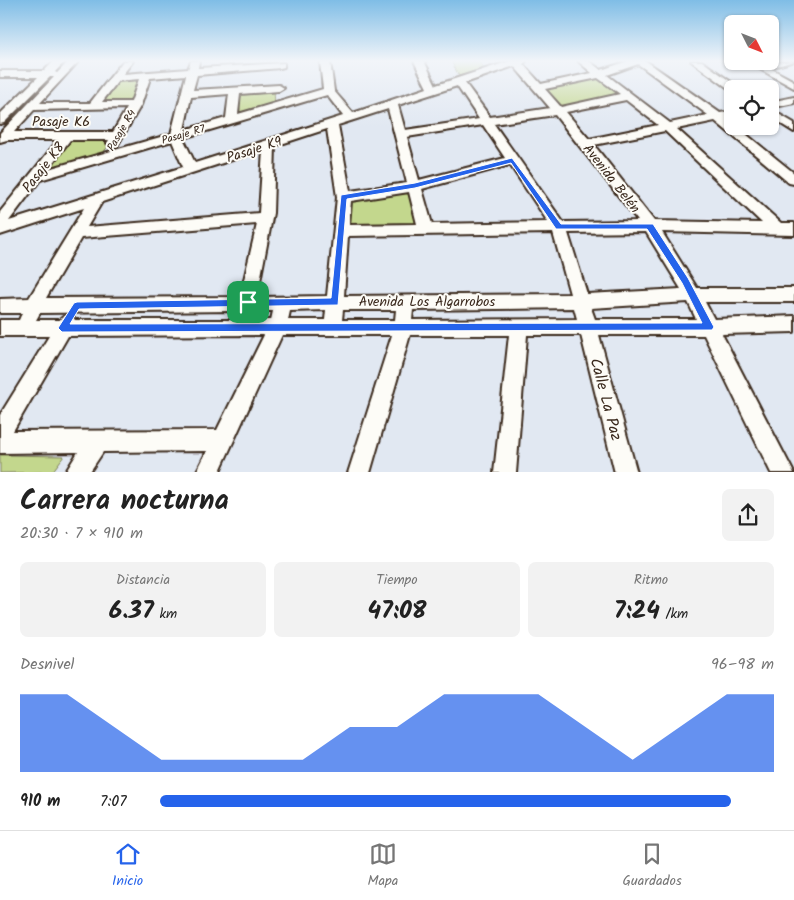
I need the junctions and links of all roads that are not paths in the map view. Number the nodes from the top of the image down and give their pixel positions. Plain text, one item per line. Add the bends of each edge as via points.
1 (38, 83) edge
2 (55, 83) edge
3 (110, 83) edge
4 (143, 83) edge
5 (190, 83) edge
6 (255, 83) edge
7 (279, 83) edge
8 (328, 83) edge
9 (430, 83) edge
10 (452, 83) edge
11 (460, 83) edge
12 (533, 83) edge
13 (611, 83) edge
14 (670, 83) edge
15 (433, 89) junction
16 (235, 91) junction
17 (329, 91) junction
18 (187, 94) junction
19 (628, 96) junction
20 (794, 100) edge
21 (392, 103) junction
22 (779, 103) edge
23 (135, 105) junction
24 (93, 106) junction
25 (278, 106) junction
26 (32, 107) junction
27 (5, 111) edge
28 (556, 111) junction
29 (724, 116) edge
30 (350, 117) junction
31 (718, 117) junction
32 (779, 118) edge
33 (231, 120) junction
34 (0, 121) edge
35 (332, 122) junction
36 (486, 122) junction
37 (667, 126) junction
38 (794, 128) edge
39 (401, 134) junction
40 (67, 136) junction
41 (117, 136) junction
42 (176, 136) junction
43 (2, 138) edge
44 (586, 143) junction
45 (268, 144) junction
46 (105, 157) junction
47 (512, 160) junction
48 (192, 169) junction
49 (36, 177) junction
50 (794, 180) edge
51 (415, 186) junction
52 (344, 197) junction
53 (97, 198) junction
54 (5, 209) edge
55 (264, 218) junction
56 (0, 222) edge
57 (650, 226) junction
58 (559, 227) junction
59 (0, 229) edge
60 (778, 229) junction
61 (794, 229) edge
62 (426, 230) junction
63 (340, 231) junction
64 (78, 233) junction
65 (794, 295) edge
66 (692, 296) junction
67 (405, 301) junction
68 (581, 301) junction
69 (248, 302) junction
70 (284, 302) junction
71 (335, 302) junction
72 (0, 306) edge
73 (35, 306) junction
74 (77, 306) junction
75 (794, 324) edge
76 (278, 326) junction
77 (588, 326) junction
78 (240, 327) junction
79 (333, 327) junction
80 (519, 327) junction
81 (709, 327) junction
82 (0, 328) edge
83 (24, 328) junction
84 (62, 328) junction
85 (404, 328) junction
86 (0, 434) edge
87 (222, 440) junction
88 (0, 442) edge
89 (96, 442) junction
90 (76, 472) edge
91 (207, 472) edge
92 (360, 472) edge
93 (505, 472) edge
94 (626, 472) edge
95 (783, 472) edge

1 - 27 street
2 - 26 street
3 - 24 street
4 - 23 street, Pasaje R4
5 - 18 street
6 - 16 street
7 - 25 street
8 - 17 street
9 - 15 street
10 - 15 street, Pasaje K9
11 - 36 street, Calle La Paz
12 - 28 street, Avenida Belén
13 - 19 street
14 - 31 street
15 - 21 street, Pasaje K9
16 - 18 street
16 - 33 street
17 - 25 street, Pasaje R7
17 - 30 street
18 - 42 street
19 - 28 street
19 - 37 street
20 - 22 street
21 - 30 street, Pasaje K9
21 - 39 street
23 - 24 street
23 - 41 street, Pasaje R4
24 - 26 street
25 - 33 street, Pasaje R7
26 - 43 street
27 - 34 street
28 - 36 street
28 - 44 street, Avenida Belén
29 - 31 street
30 - 35 street, Pasaje K9
31 - 37 street
31 - 50 street
32 - 38 street
33 - 42 street, Pasaje R7
35 - 45 street, Pasaje K9
35 - 52 street
36 - 39 street
36 - 47 street, Calle La Paz
37 - 44 street
37 - 60 street
39 - 51 street
40 - 41 street, Pasaje K6
40 - 43 street, Pasaje K6
40 - 49 street, Pasaje K8
41 - 46 street, Pasaje R4
42 - 46 street, Pasaje R7
42 - 48 street
44 - 57 street, Avenida Belén
45 - 48 street, Pasaje K9
45 - 55 street via 270,167
46 - 49 street, Pasaje R7
47 - 51 street
47 - 58 street, Calle La Paz
48 - 53 street, Pasaje K9
49 - 54 street, Pasaje K8
51 - 52 street
51 - 62 street
52 - 63 street
53 - 59 street, Pasaje K9
53 - 64 street
54 - 56 street, Pasaje K8
55 - 64 street
55 - 69 street
57 - 58 street
57 - 60 street
57 - 66 street, Avenida Belén
58 - 62 street
58 - 68 street, Calle La Paz
60 - 61 street
62 - 63 street
63 - 71 street
64 - 73 street
65 - 66 street, Avenida Los Algarrobos
66 - 68 street, Avenida Los Algarrobos
66 - 81 street, Avenida Belén
67 - 68 street, Avenida Los Algarrobos
67 - 71 street, Avenida Los Algarrobos
67 - 85 street
68 - 77 street, Calle La Paz
69 - 70 street, Avenida Los Algarrobos
69 - 74 street, Avenida Los Algarrobos
69 - 78 street
70 - 71 street, Avenida Los Algarrobos
70 - 76 street
71 - 79 street
72 - 73 street, Avenida Los Algarrobos
73 - 74 street, Avenida Los Algarrobos
73 - 83 street
74 - 84 street
75 - 81 street, Avenida Los Algarrobos
76 - 78 street, Avenida Los Algarrobos
76 - 79 street, Avenida Los Algarrobos
76 - 87 street
77 - 80 street, Avenida Los Algarrobos
77 - 81 street, Avenida Los Algarrobos
77 - 94 street, Calle La Paz
78 - 84 street, Avenida Los Algarrobos
79 - 85 street, Avenida Los Algarrobos
80 - 85 street, Avenida Los Algarrobos
80 - 93 street
81 - 95 street, Avenida Belén
82 - 83 street, Avenida Los Algarrobos
83 - 84 street, Avenida Los Algarrobos
84 - 86 street
85 - 92 street
87 - 89 street
87 - 91 street
88 - 89 street
89 - 90 street

